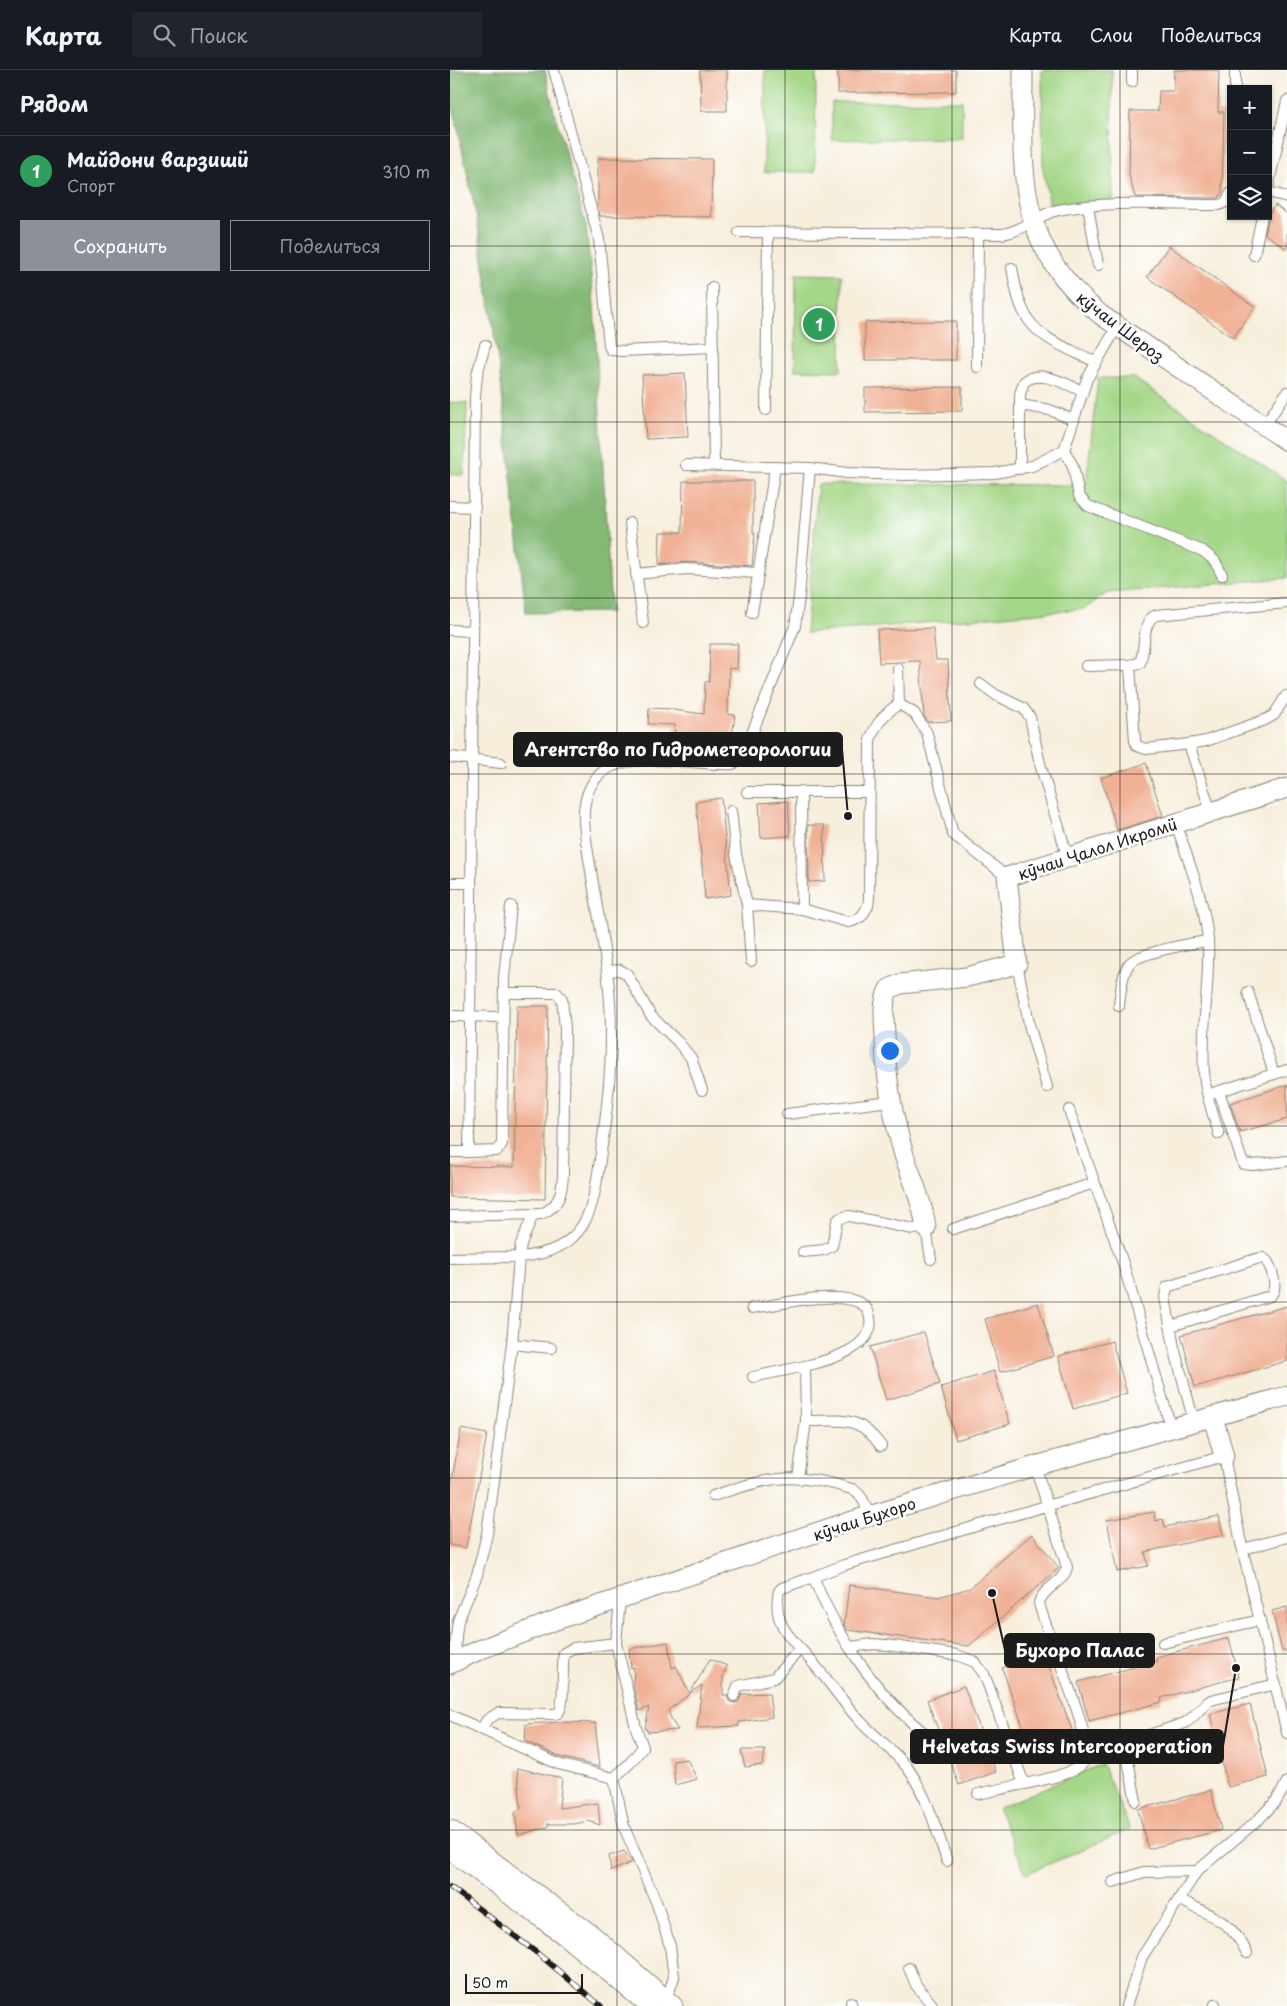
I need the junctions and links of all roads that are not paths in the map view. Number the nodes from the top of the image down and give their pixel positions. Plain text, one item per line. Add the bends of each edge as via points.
1 (554, 70) edge
2 (1023, 70) edge
3 (1132, 70) edge
4 (1235, 70) edge
5 (1132, 82) dead end
6 (1235, 85) edge
7 (1287, 101) edge
8 (1271, 175) edge
9 (1272, 193) edge
10 (1287, 197) edge
11 (1227, 200) edge
12 (1088, 206) junction
13 (1032, 220) junction
14 (1261, 220) edge
15 (739, 232) dead end
16 (768, 233) junction
17 (978, 234) junction
18 (1254, 255) dead end
19 (1098, 265) dead end
20 (1012, 268) dead end
21 (712, 287) dead end
22 (1118, 327) junction
23 (485, 345) dead end
24 (713, 347) junction
25 (1096, 362) junction
26 (977, 367) dead end
27 (1083, 391) junction
28 (1287, 392) edge
29 (1020, 405) junction
30 (766, 410) dead end
31 (1074, 420) junction
32 (1264, 426) junction
33 (1287, 441) edge
34 (1064, 450) junction
35 (686, 465) dead end
36 (714, 465) junction
37 (775, 467) junction
38 (810, 468) junction
39 (1020, 469) junction
40 (450, 506) edge
41 (475, 507) junction
42 (630, 523) dead end
43 (758, 573) junction
44 (636, 574) junction
45 (1222, 575) dead end
46 (1287, 603) edge
47 (752, 613) dead end
48 (643, 623) dead end
49 (450, 630) edge
50 (474, 631) junction
51 (1130, 665) junction
52 (1086, 666) dead end
53 (898, 669) dead end
54 (981, 684) dead end
55 (1286, 696) edge
56 (900, 704) junction
57 (1189, 744) junction
58 (450, 757) edge
59 (474, 760) junction
60 (501, 763) dead end
61 (1287, 788) edge
62 (801, 791) junction
63 (747, 792) dead end
64 (869, 792) junction
65 (731, 810) dead end
66 (1212, 812) junction
67 (1176, 823) junction
68 (1068, 858) junction
69 (1007, 877) junction
70 (450, 883) edge
71 (471, 883) junction
72 (747, 905) junction
73 (512, 906) dead end
74 (802, 909) junction
75 (1208, 941) junction
76 (751, 961) dead end
77 (1017, 964) junction
78 (607, 971) junction
79 (1248, 992) dead end
80 (504, 993) junction
81 (1119, 1006) dead end
82 (450, 1016) edge
83 (470, 1016) junction
84 (504, 1017) junction
85 (1287, 1070) edge
86 (1274, 1074) junction
87 (1048, 1088) dead end
88 (702, 1090) dead end
89 (1219, 1091) junction
90 (1207, 1095) junction
91 (890, 1101) junction
92 (1070, 1110) dead end
93 (786, 1114) dead end
94 (1219, 1134) dead end
95 (450, 1152) edge
96 (469, 1152) junction
97 (1287, 1161) edge
98 (1094, 1183) junction
99 (533, 1215) junction
100 (450, 1216) edge
101 (926, 1228) junction
102 (953, 1229) dead end
103 (802, 1252) dead end
104 (519, 1257) junction
105 (450, 1258) edge
106 (931, 1259) dead end
107 (752, 1308) dead end
108 (1171, 1326) junction
109 (512, 1344) junction
110 (551, 1348) dead end
111 (805, 1366) junction
112 (753, 1377) dead end
113 (1287, 1396) edge
114 (1213, 1417) junction
115 (806, 1421) junction
116 (1194, 1422) junction
117 (1171, 1428) junction
118 (881, 1446) dead end
119 (1224, 1456) junction
120 (1035, 1466) junction
121 (798, 1478) junction
122 (714, 1496) dead end
123 (1048, 1505) junction
124 (870, 1516) junction
125 (1287, 1537) edge
126 (1243, 1549) junction
127 (814, 1577) junction
128 (620, 1599) junction
129 (1260, 1620) junction
130 (616, 1643) junction
131 (1163, 1643) dead end
132 (850, 1647) junction
133 (800, 1649) junction
134 (452, 1663) edge
135 (1276, 1684) junction
136 (734, 1696) dead end
137 (450, 1715) edge
138 (481, 1729) junction
139 (923, 1732) dead end
140 (1287, 1733) edge
141 (614, 1778) junction
142 (1287, 1782) edge
143 (1024, 1784) junction
144 (978, 1794) dead end
145 (1136, 1801) dead end
146 (450, 1830) edge
147 (450, 1850) edge
148 (947, 1862) dead end
149 (1196, 1871) junction
150 (1113, 1882) dead end
151 (1179, 1899) junction
152 (1247, 1953) dead end
153 (909, 1968) dead end
154 (662, 2003) edge
155 (933, 2006) edge
156 (1126, 2006) edge

1 - 24 lane via 598,239 611,350
2 - 13 street, кӯчаи Шероз via 1024,176
3 - 5 lane
4 - 6 lane
7 - 8 lane
9 - 10 lane
11 - 12 lane via 1219,205
12 - 13 lane via 1049,212
12 - 19 lane
13 - 17 lane via 1007,233
13 - 22 street, кӯчаи Шероз via 1064,280
14 - 18 lane
15 - 16 lane
16 - 17 lane
16 - 30 lane
17 - 26 lane
20 - 25 lane via 1021,304 1030,322 1046,336
21 - 24 lane
22 - 25 lane
22 - 32 street, кӯчаи Шероз
23 - 41 lane via 476,387
24 - 36 lane
25 - 27 lane
27 - 29 lane via 1051,379 1033,377 1024,382
27 - 31 lane
28 - 32 lane
29 - 31 lane via 1050,410
29 - 39 lane
31 - 34 lane
32 - 33 street, кӯчаи Шероз
34 - 39 lane via 1043,462
34 - 45 lane via 1073,466 1080,496 1088,506 1204,551 1215,561
35 - 36 lane
36 - 37 lane
37 - 38 lane
37 - 43 lane
38 - 39 lane via 847,473 904,474 980,474
38 - 78 lane via 797,617 742,758 733,764 654,761 620,764 604,771 588,795 584,811 585,834
40 - 41 lane
41 - 50 lane
42 - 44 lane
43 - 44 lane via 686,569
43 - 47 lane
44 - 48 lane
46 - 51 lane via 1156,615 1148,620 1140,662
49 - 50 lane
50 - 59 lane
51 - 52 lane
51 - 57 lane via 1137,746 1146,749
53 - 56 lane
54 - 68 lane via 1023,708 1030,717
55 - 57 lane via 1274,715 1265,720
56 - 64 lane via 882,717 873,732 869,749
56 - 69 lane via 914,713 926,733 953,834
57 - 66 lane
58 - 59 lane
59 - 60 lane
59 - 71 lane
61 - 66 street, кӯчаи Ҷалол Икромӣ
62 - 63 lane
62 - 64 lane
62 - 74 lane
64 - 74 lane via 868,906 857,919 848,922
65 - 72 lane
66 - 67 street, кӯчаи Ҷалол Икромӣ
67 - 68 street, кӯчаи Ҷалол Икромӣ
67 - 75 lane via 1200,900
68 - 69 street, кӯчаи Ҷалол Икромӣ
69 - 77 street, кӯчаи Ҷалол Икромӣ
70 - 71 lane
71 - 83 lane
72 - 74 lane
72 - 76 lane
73 - 80 lane
75 - 81 lane via 1134,959 1126,972
75 - 90 lane via 1203,1058
77 - 87 lane via 1030,1028
77 - 91 street via 967,977 900,984 889,989 884,1014
78 - 88 lane via 620,970 628,974 651,1016 691,1058
78 - 104 lane via 610,1082 598,1177 590,1209 578,1233 562,1246 545,1254
79 - 86 lane
80 - 84 lane
80 - 99 lane via 557,993 563,1004 566,1039 563,1185 554,1207
82 - 83 lane
83 - 84 lane
83 - 96 lane
84 - 96 lane via 502,1144 493,1152
85 - 86 lane
86 - 89 lane
89 - 90 lane
89 - 97 lane via 1243,1164
90 - 94 lane
91 - 93 lane
91 - 101 street
92 - 98 lane
95 - 96 lane
98 - 102 lane
98 - 117 lane via 1123,1263
99 - 100 lane
99 - 104 lane
101 - 103 lane via 913,1229 844,1216 835,1226 832,1246
101 - 106 lane
104 - 105 lane
104 - 109 lane
107 - 111 lane via 833,1298 855,1300 866,1308 870,1326 859,1344 840,1356
108 - 108 lane via 1270,1296 1275,1288 1267,1261 1256,1259 1166,1288
108 - 116 lane
109 - 110 lane
109 - 134 lane via 487,1534 477,1575 458,1621
111 - 112 lane
111 - 115 lane
113 - 114 street, кӯчаи Бухоро
114 - 116 street, кӯчаи Бухоро
114 - 119 street
115 - 118 lane via 857,1424 870,1432
115 - 121 lane
116 - 117 street, кӯчаи Бухоро
117 - 120 street, кӯчаи Бухоро
119 - 123 lane
119 - 126 lane
120 - 123 lane
120 - 124 street, кӯчаи Бухоро
121 - 122 lane via 762,1480
121 - 124 lane via 852,1489 859,1493
123 - 127 lane
123 - 143 lane via 1067,1567 1063,1577 1042,1595 1039,1603 1079,1717 1087,1752 1080,1766
124 - 128 street, кӯчаи Бухоро
125 - 126 lane
126 - 129 lane
127 - 132 lane
127 - 133 lane via 782,1588 778,1596 781,1622
128 - 130 lane
128 - 134 street, кӯчаи Бухоро via 519,1634
129 - 131 lane
129 - 135 lane
130 - 138 lane via 573,1648 564,1653 562,1699 557,1713 498,1713
130 - 141 lane via 643,1747
132 - 139 lane via 880,1690
132 - 143 lane via 886,1645 957,1655 975,1662 989,1686
133 - 136 lane via 774,1678 738,1686
133 - 148 lane via 848,1708 908,1769 926,1803
135 - 140 lane
135 - 145 lane via 1211,1700 1185,1723 1131,1741 1127,1756
137 - 138 lane
138 - 141 lane via 558,1764
141 - 154 lane via 624,1827 657,1904 671,1953 674,1976
142 - 149 lane via 1277,1800 1258,1820
143 - 144 lane
146 - 154 street via 576,1923
147 - 154 street
149 - 150 lane via 1144,1872
149 - 151 lane
151 - 152 lane via 1232,1929
151 - 156 lane via 1142,1957
153 - 155 lane via 916,1985

